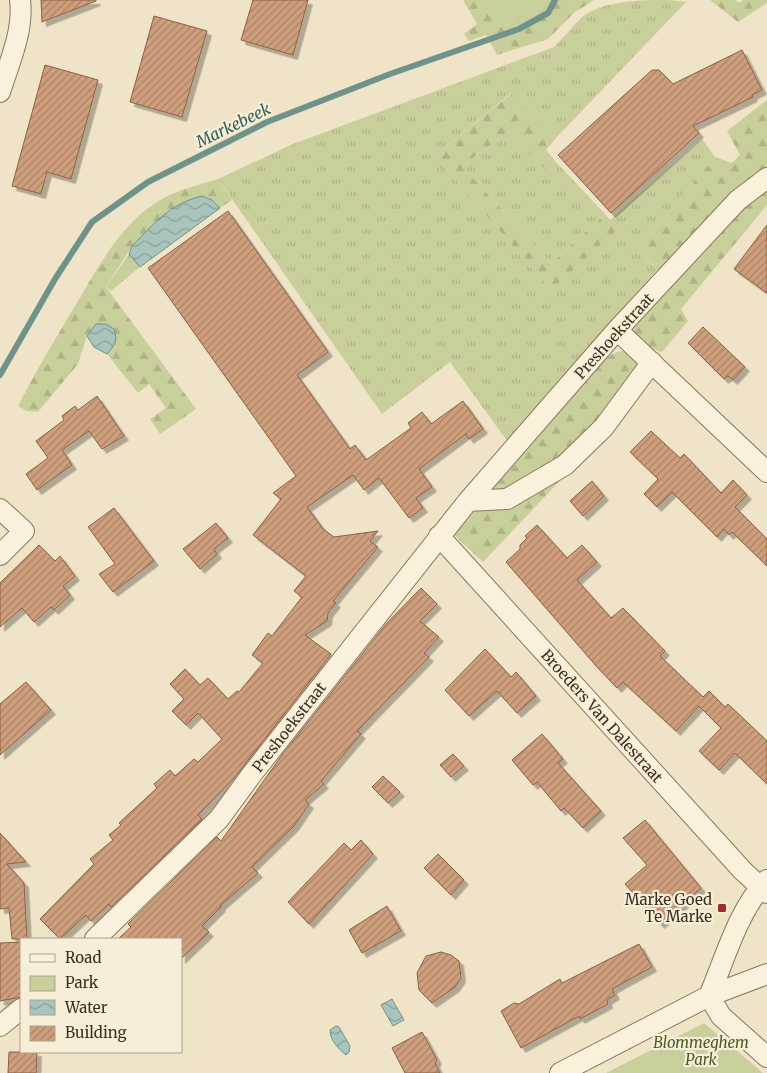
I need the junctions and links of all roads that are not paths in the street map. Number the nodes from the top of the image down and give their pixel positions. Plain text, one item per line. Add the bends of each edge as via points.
1 (20, 0) edge
2 (0, 92) edge
3 (767, 178) edge
4 (617, 330) junction
5 (652, 362) junction
6 (767, 472) edge
7 (468, 502) junction
8 (0, 509) edge
9 (439, 536) junction
10 (0, 555) edge
11 (765, 887) edge
12 (96, 938) edge
13 (767, 974) edge
14 (709, 996) junction
15 (20, 1010) edge
16 (0, 1026) edge
17 (767, 1057) edge
18 (560, 1073) edge

1 - 2 street via 17,40
3 - 4 street, Preshoekstraat via 738,200
4 - 5 street
4 - 7 street, Preshoekstraat
5 - 6 street
5 - 7 street via 604,427 565,465 507,499
7 - 9 street, Preshoekstraat
8 - 10 street via 24,531
9 - 11 street, Broeders Van Dalestraat
9 - 12 street, Preshoekstraat via 219,819
11 - 14 street via 741,920
13 - 14 street
14 - 17 street via 721,1016
14 - 18 street
15 - 16 street

